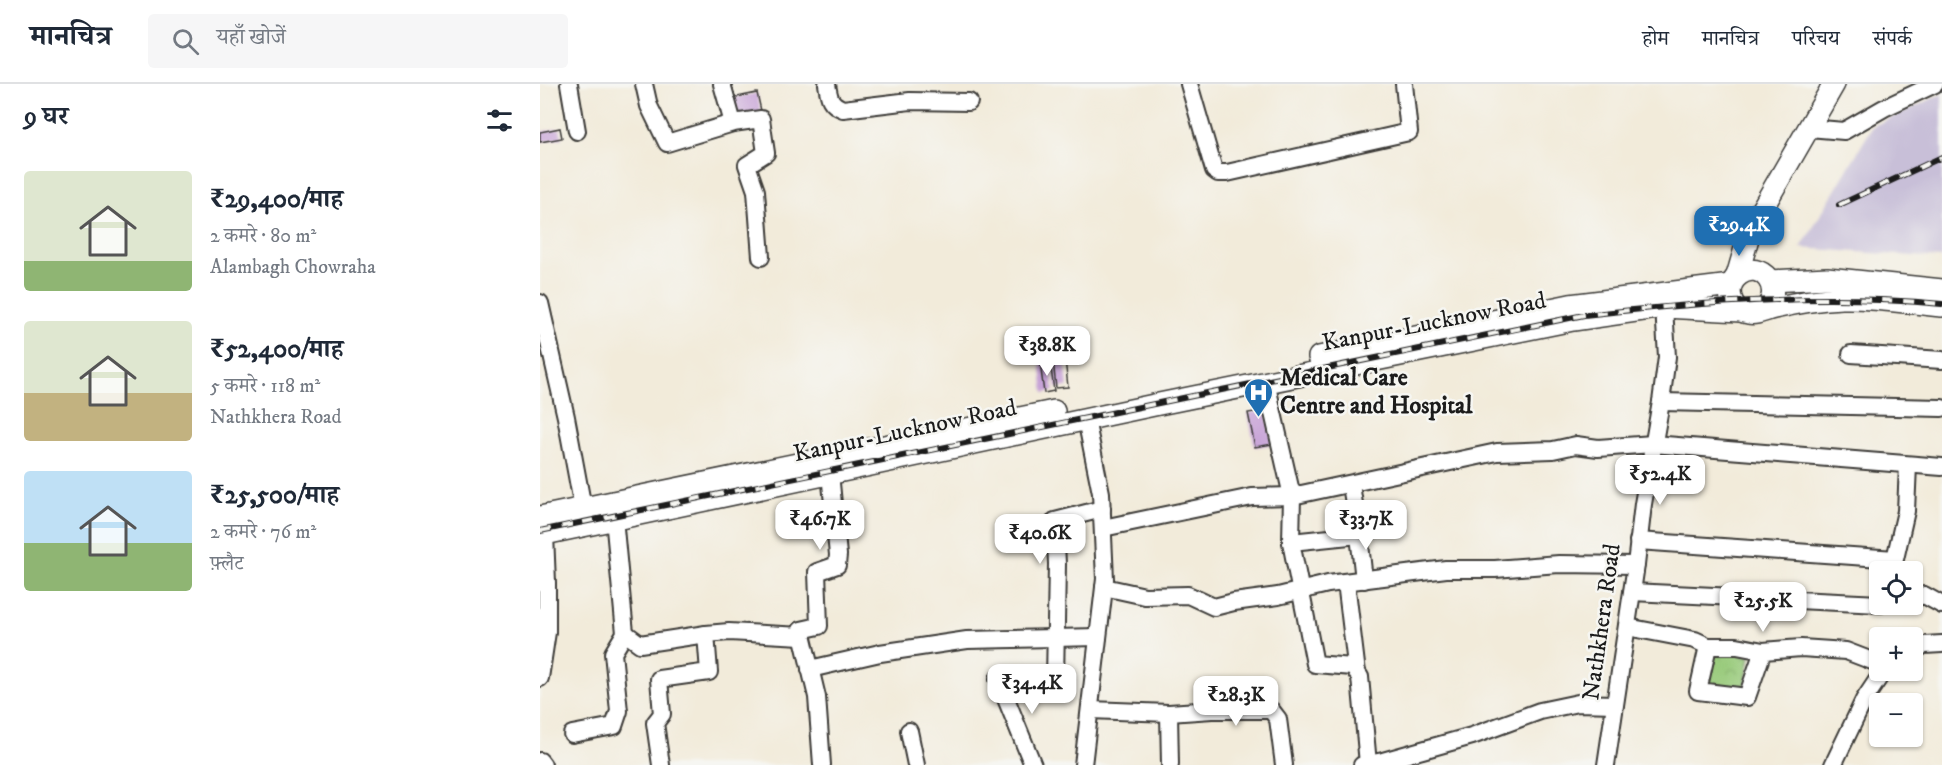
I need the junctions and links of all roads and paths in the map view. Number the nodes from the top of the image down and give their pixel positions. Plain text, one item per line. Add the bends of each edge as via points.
1 (569, 84) edge
2 (644, 84) edge
3 (722, 84) edge
4 (827, 84) edge
5 (1189, 84) edge
6 (1404, 84) edge
7 (1834, 84) edge
8 (1935, 84) edge
9 (1915, 89) edge
10 (969, 102) dead end
11 (734, 123) junction
12 (1809, 128) junction
13 (577, 131) dead end
14 (1751, 228) junction
15 (761, 257) dead end
16 (1768, 278) junction
17 (1734, 280) junction
18 (1942, 290) edge
19 (540, 303) edge
20 (1942, 306) edge
21 (1664, 307) junction
22 (1764, 310) junction
23 (1741, 311) junction
24 (543, 326) edge
25 (1395, 348) junction
26 (1851, 354) dead end
27 (1942, 360) edge
28 (1266, 382) junction
29 (1661, 402) junction
30 (1942, 408) edge
31 (1086, 419) junction
32 (1653, 444) junction
33 (1908, 465) junction
34 (1942, 467) edge
35 (830, 473) junction
36 (1351, 485) junction
37 (1292, 496) junction
38 (1102, 509) junction
39 (585, 516) junction
40 (614, 518) junction
41 (1103, 528) junction
42 (542, 529) edge
43 (1359, 535) junction
44 (1638, 541) junction
45 (1290, 542) junction
46 (1636, 565) junction
47 (1364, 580) junction
48 (1346, 582) junction
49 (1104, 587) junction
50 (1300, 591) junction
51 (1632, 592) junction
52 (1923, 595) edge
53 (1869, 603) edge
54 (1942, 605) edge
55 (1627, 627) junction
56 (625, 633) junction
57 (706, 634) junction
58 (802, 636) junction
59 (1098, 637) junction
60 (1055, 638) junction
61 (1942, 644) edge
62 (1708, 646) junction
63 (1923, 646) edge
64 (1763, 651) junction
65 (1869, 660) edge
66 (810, 669) junction
67 (1357, 673) junction
68 (540, 676) edge
69 (998, 679) dead end
70 (1055, 681) dead end
71 (1877, 681) edge
72 (1615, 704) junction
73 (1090, 710) junction
74 (1169, 713) junction
75 (909, 731) dead end
76 (572, 735) dead end
77 (540, 761) edge
78 (817, 764) edge
79 (1365, 764) edge
80 (543, 765) edge
81 (661, 765) edge
82 (916, 765) edge
83 (1034, 765) edge
84 (1083, 765) edge
85 (1170, 765) edge
86 (1284, 765) edge
87 (1606, 765) edge
88 (1833, 765) edge

1 - 13 street
2 - 11 street via 649,106 667,143
3 - 11 street
4 - 10 street via 829,100 843,109 910,101
5 - 6 street via 1218,173 1409,132
7 - 12 main road
8 - 9 street
9 - 12 street via 1844,131
11 - 15 street via 761,119 766,153 747,165 756,191
12 - 14 main road
14 - 16 main road
14 - 17 main road
16 - 17 main road via 1751,270
16 - 18 main road via 1827,278
16 - 22 main road via 1773,287 1772,300
17 - 23 main road via 1730,297
17 - 25 main road, Kanpur-Lucknow Road via 1570,304
19 - 24 street
20 - 22 main road via 1843,298
21 - 23 main road, Kanpur-Lucknow Road
21 - 25 main road, Kanpur-Lucknow Road
21 - 29 street, Nathkhera Road via 1667,357
22 - 23 main road via 1755,314
24 - 39 street
25 - 28 main road, Kanpur-Lucknow Road
25 - 39 main road, Kanpur-Lucknow Road via 926,436
26 - 27 street
28 - 31 main road, Kanpur-Lucknow Road
28 - 37 street
29 - 30 street
29 - 32 street, Nathkhera Road
31 - 35 main road, Kanpur-Lucknow Road
31 - 38 street
32 - 33 street
32 - 36 street via 1497,452
32 - 44 street, Nathkhera Road
33 - 34 street
33 - 44 street via 1906,511 1895,559
35 - 40 main road, Kanpur-Lucknow Road
35 - 58 street via 837,565 817,572 819,626 801,630
36 - 37 street
36 - 43 street
37 - 41 street via 1252,497
37 - 45 street
38 - 41 street
38 - 60 street via 1055,521
39 - 40 main road, Kanpur-Lucknow Road
39 - 42 main road, Kanpur-Lucknow Road
40 - 56 street
41 - 49 street
42 - 68 street via 547,632
43 - 45 street
43 - 47 street
44 - 46 street, Nathkhera Road
45 - 50 street
46 - 47 street via 1446,569
46 - 51 street, Nathkhera Road
47 - 48 street
48 - 50 street
48 - 67 street
49 - 50 street via 1145,596 1188,595 1214,607
49 - 59 street
50 - 67 street via 1315,664 1353,667
51 - 53 street
51 - 55 street, Nathkhera Road
52 - 54 street
55 - 62 street
55 - 72 street, Nathkhera Road
56 - 57 street via 640,644
56 - 76 street via 613,653 619,711 614,726
57 - 58 street
57 - 81 street via 709,672 659,679 662,714 655,723
58 - 66 street
59 - 60 street
59 - 73 street
60 - 66 street via 967,640 880,652
60 - 70 street
61 - 63 street
62 - 64 street
62 - 64 street via 1698,691 1747,697
64 - 65 street via 1846,651
66 - 78 street via 817,698
67 - 79 street
69 - 83 street
71 - 88 street
72 - 79 street via 1578,703 1540,711 1472,736
72 - 87 street, Nathkhera Road
73 - 74 street
73 - 84 street
74 - 85 street
74 - 86 street via 1271,710 1278,720
75 - 82 street
77 - 80 street

